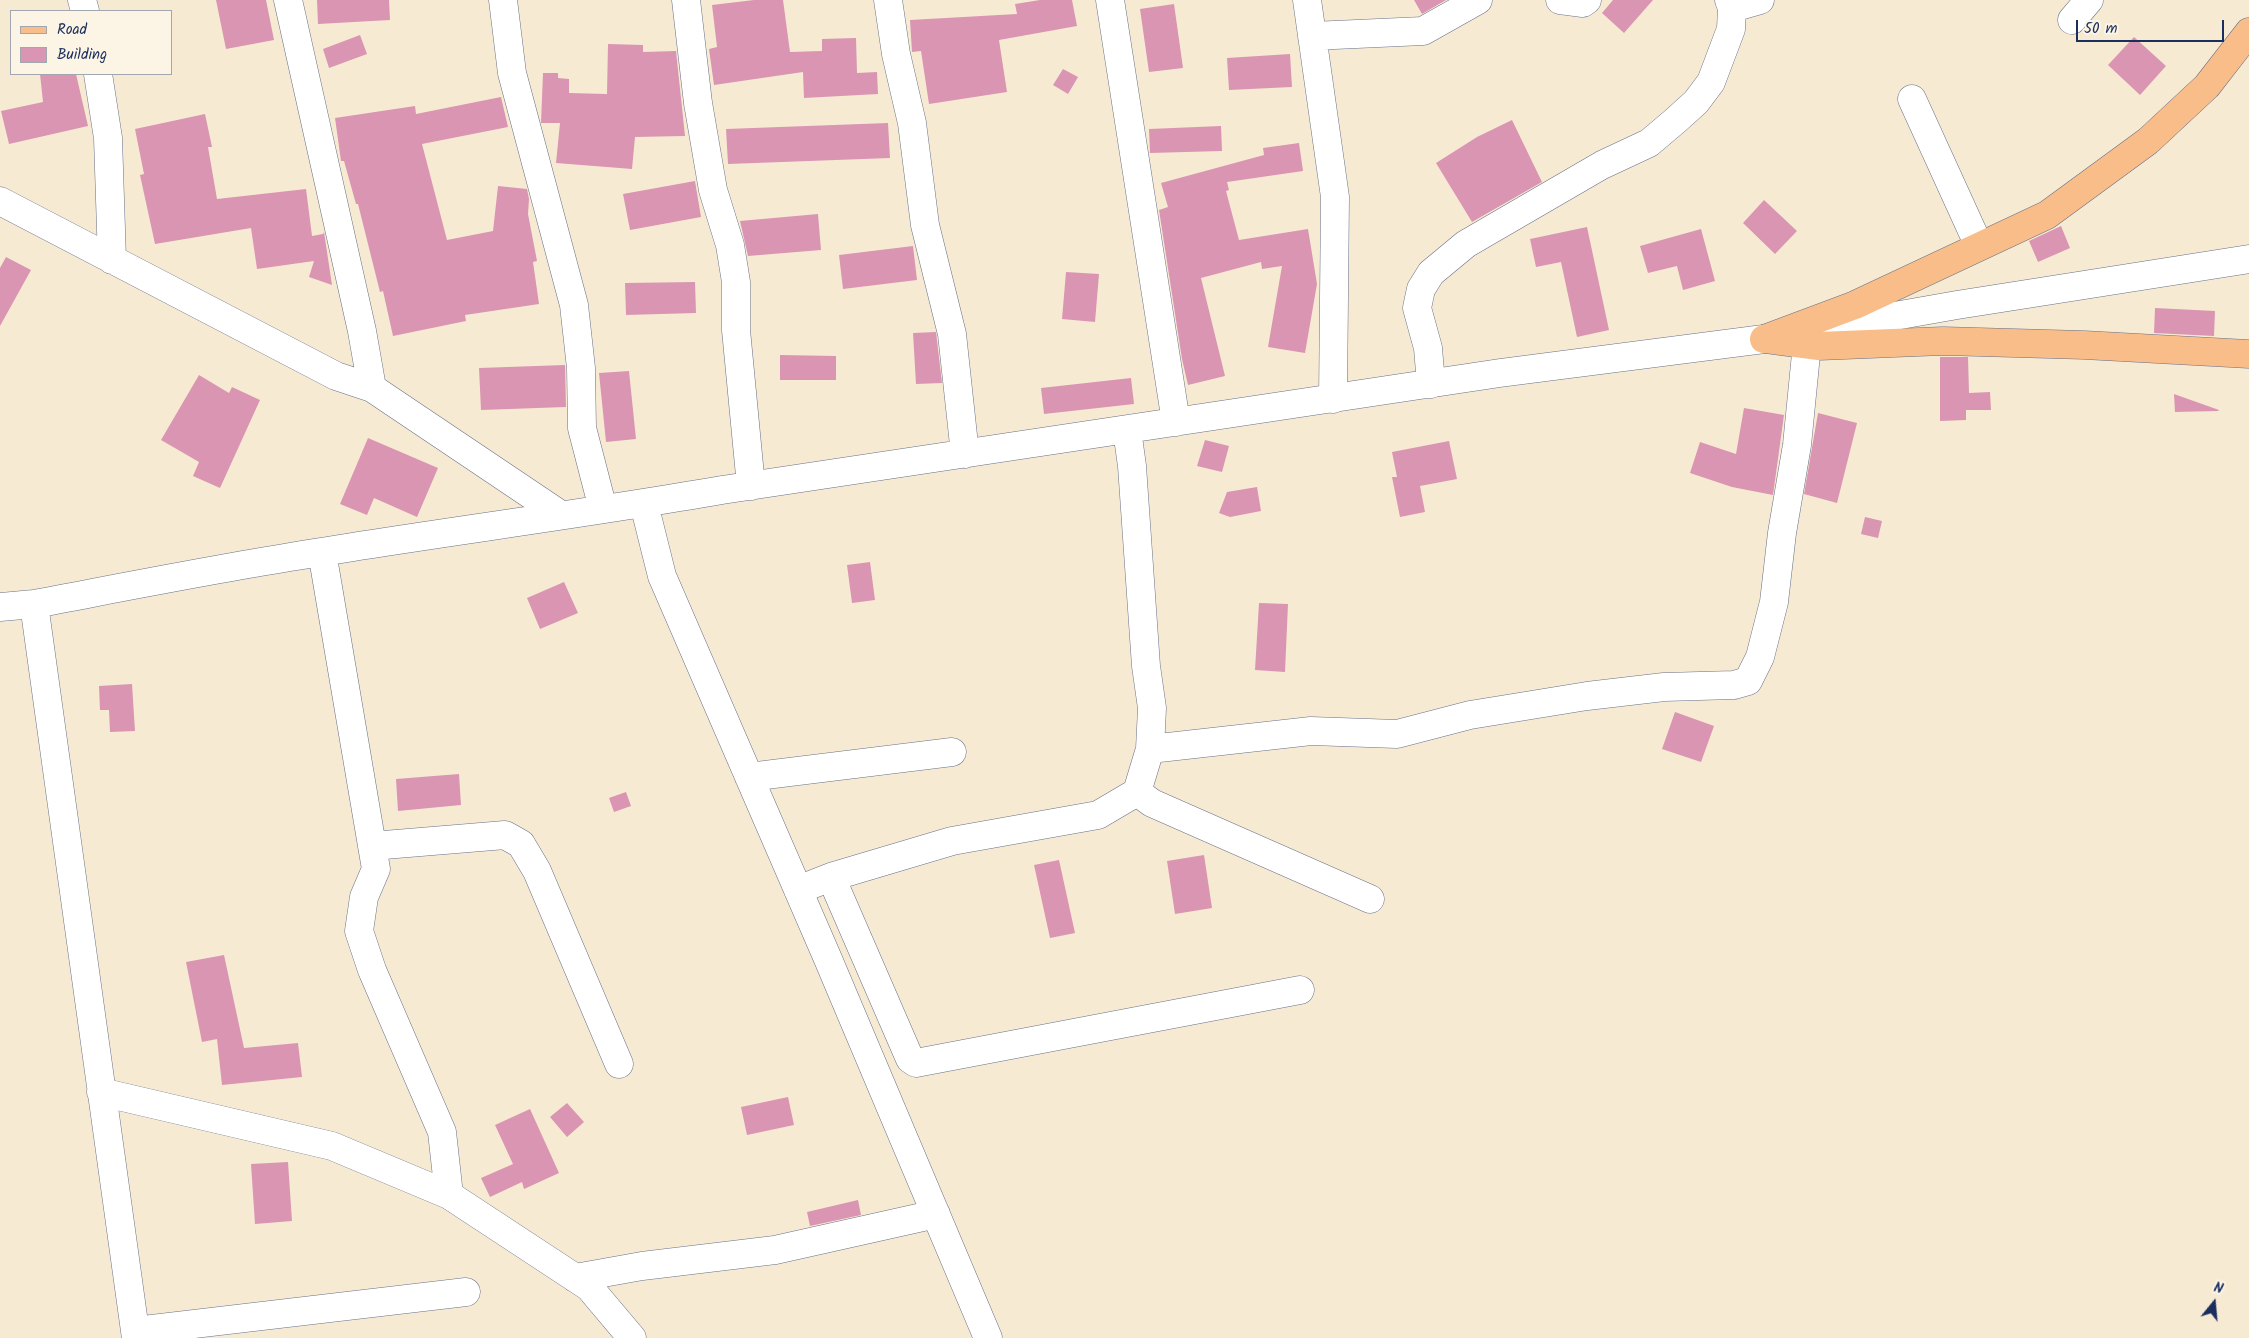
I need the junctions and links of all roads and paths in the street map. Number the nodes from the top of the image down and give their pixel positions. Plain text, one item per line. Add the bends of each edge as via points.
1 (288, 0) edge
2 (503, 0) edge
3 (686, 0) edge
4 (888, 0) edge
5 (1110, 0) edge
6 (1307, 0) edge
7 (1478, 0) edge
8 (1560, 0) edge
9 (1587, 0) edge
10 (1760, 0) edge
11 (1730, 4) edge
12 (2249, 32) edge
13 (1312, 36) junction
14 (98, 75) edge
15 (1912, 99) dead end
16 (0, 201) edge
17 (1979, 246) junction
18 (2249, 259) edge
19 (112, 260) junction
20 (1764, 339) junction
21 (1808, 344) junction
22 (2249, 354) edge
23 (1431, 384) junction
24 (372, 388) junction
25 (1333, 399) junction
26 (1176, 422) junction
27 (1127, 430) junction
28 (966, 454) junction
29 (751, 486) junction
30 (644, 504) junction
31 (603, 509) junction
32 (561, 515) junction
33 (322, 552) junction
34 (34, 604) junction
35 (0, 607) edge
36 (1150, 749) junction
37 (952, 752) dead end
38 (749, 777) junction
39 (1137, 792) junction
40 (372, 846) junction
41 (831, 877) junction
42 (798, 890) junction
43 (1370, 899) dead end
44 (1300, 990) dead end
45 (619, 1064) dead end
46 (101, 1092) junction
47 (449, 1194) junction
48 (936, 1214) junction
49 (575, 1278) junction
50 (466, 1292) dead end
51 (135, 1335) edge
52 (632, 1338) edge
53 (988, 1338) edge

1 - 24 street
2 - 31 street via 512,73 574,305 581,368 582,428
3 - 29 street via 698,103 713,190 730,245 736,282 736,330
4 - 28 street via 912,123 925,225 952,334
5 - 26 street
6 - 13 street
7 - 13 street via 1423,31
8 - 9 street via 1583,3
10 - 11 street
11 - 23 street via 1731,28 1711,82 1696,102 1675,121 1649,143 1594,170 1466,244 1431,273 1421,289 1417,308 1428,348
12 - 17 main road via 2207,86 2148,141 2047,215
13 - 25 street via 1334,197
14 - 19 street via 108,138
15 - 17 street
16 - 19 street
17 - 20 main road via 1854,305
18 - 20 street
19 - 24 street via 336,376
20 - 21 main road
20 - 23 street
21 - 22 main road via 1943,341
21 - 36 street via 1774,602 1760,657 1748,681 1734,685 1664,687 1587,696 1470,715 1397,734 1311,731
23 - 25 street
24 - 32 street
25 - 26 street
26 - 27 street
27 - 28 street
27 - 36 street via 1152,708
28 - 29 street
29 - 30 street
30 - 31 street
30 - 38 street via 662,576
31 - 32 street
32 - 33 street
33 - 34 street
33 - 40 street
34 - 35 street
34 - 46 street
36 - 39 street
37 - 38 street
38 - 42 street
39 - 41 street via 1098,815 952,841
39 - 43 street via 1152,803
40 - 45 street via 505,835 521,844 537,871
40 - 47 street via 376,869 364,897 359,931 372,970 442,1132
41 - 42 street
41 - 44 street via 910,1060 916,1064
42 - 48 street
46 - 47 street via 332,1146
46 - 51 street
47 - 49 street
48 - 49 street via 776,1250 642,1266
48 - 53 street
49 - 52 street via 588,1287
50 - 51 street

